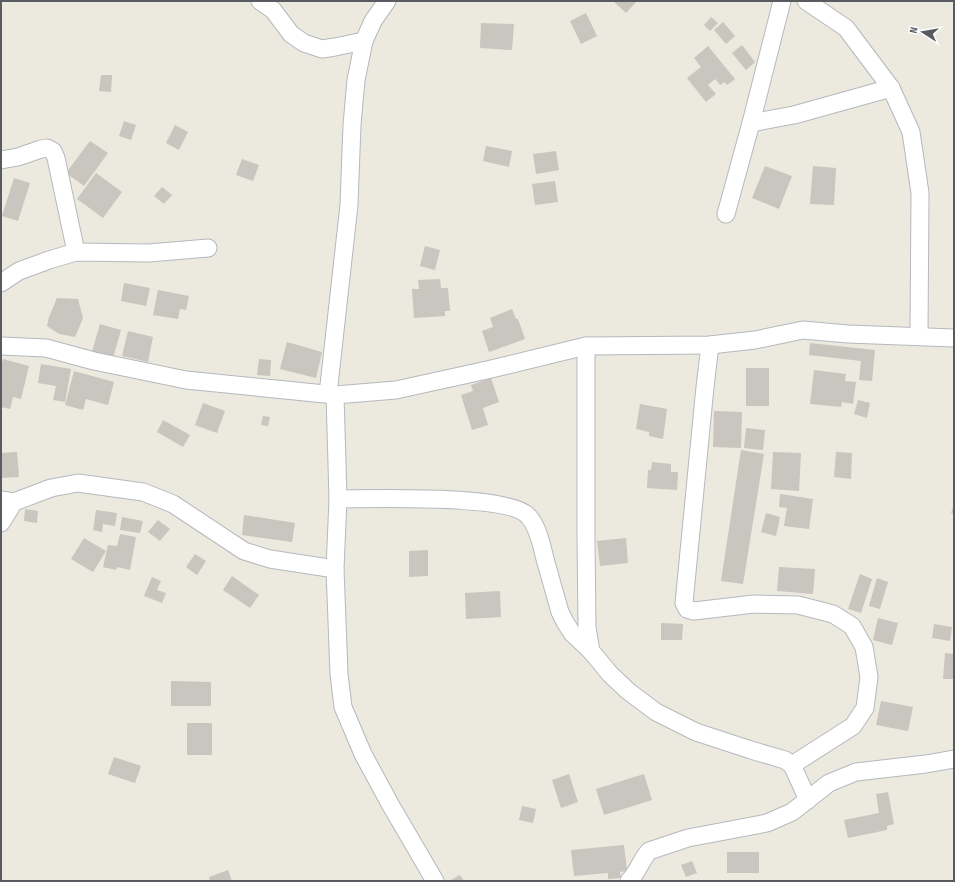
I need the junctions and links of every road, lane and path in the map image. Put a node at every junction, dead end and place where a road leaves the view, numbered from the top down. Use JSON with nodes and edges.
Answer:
{"nodes":[{"id":1,"x":260,"y":1,"type":"edge"},
{"id":2,"x":387,"y":1,"type":"edge"},
{"id":3,"x":782,"y":1,"type":"edge"},
{"id":4,"x":806,"y":1,"type":"edge"},
{"id":5,"x":364,"y":41,"type":"junction"},
{"id":6,"x":891,"y":88,"type":"junction"},
{"id":7,"x":751,"y":122,"type":"junction"},
{"id":8,"x":1,"y":160,"type":"edge"},
{"id":9,"x":726,"y":214,"type":"dead end"},
{"id":10,"x":208,"y":248,"type":"dead end"},
{"id":11,"x":76,"y":252,"type":"junction"},
{"id":12,"x":1,"y":283,"type":"edge"},
{"id":13,"x":919,"y":336,"type":"junction"},
{"id":14,"x":954,"y":338,"type":"edge"},
{"id":15,"x":710,"y":345,"type":"junction"},
{"id":16,"x":1,"y":346,"type":"edge"},
{"id":17,"x":586,"y":346,"type":"junction"},
{"id":18,"x":332,"y":395,"type":"junction"},
{"id":19,"x":338,"y":499,"type":"junction"},
{"id":20,"x":7,"y":501,"type":"edge"},
{"id":21,"x":1,"y":523,"type":"edge"},
{"id":22,"x":335,"y":570,"type":"junction"},
{"id":23,"x":590,"y":651,"type":"junction"},
{"id":24,"x":954,"y":759,"type":"edge"},
{"id":25,"x":792,"y":764,"type":"junction"},
{"id":26,"x":808,"y":800,"type":"junction"},
{"id":27,"x":435,"y":881,"type":"edge"},
{"id":28,"x":629,"y":881,"type":"edge"}],
"edges":[{"from":1,"to":5,"type":"street"},
{"from":2,"to":5,"type":"street"},
{"from":3,"to":7,"type":"street"},
{"from":4,"to":6,"type":"street"},
{"from":5,"to":18,"type":"street"},
{"from":6,"to":7,"type":"street"},
{"from":6,"to":13,"type":"street"},
{"from":7,"to":9,"type":"street"},
{"from":8,"to":11,"type":"street"},
{"from":10,"to":11,"type":"street"},
{"from":11,"to":12,"type":"street"},
{"from":13,"to":14,"type":"street"},
{"from":13,"to":15,"type":"street"},
{"from":15,"to":17,"type":"street"},
{"from":15,"to":25,"type":"street"},
{"from":16,"to":18,"type":"street"},
{"from":17,"to":18,"type":"street"},
{"from":17,"to":23,"type":"street"},
{"from":18,"to":19,"type":"street"},
{"from":19,"to":22,"type":"street"},
{"from":19,"to":23,"type":"street"},
{"from":20,"to":21,"type":"street"},
{"from":20,"to":22,"type":"street"},
{"from":22,"to":27,"type":"street"},
{"from":23,"to":25,"type":"street"},
{"from":24,"to":26,"type":"street"},
{"from":25,"to":26,"type":"street"},
{"from":26,"to":28,"type":"street"}]}
